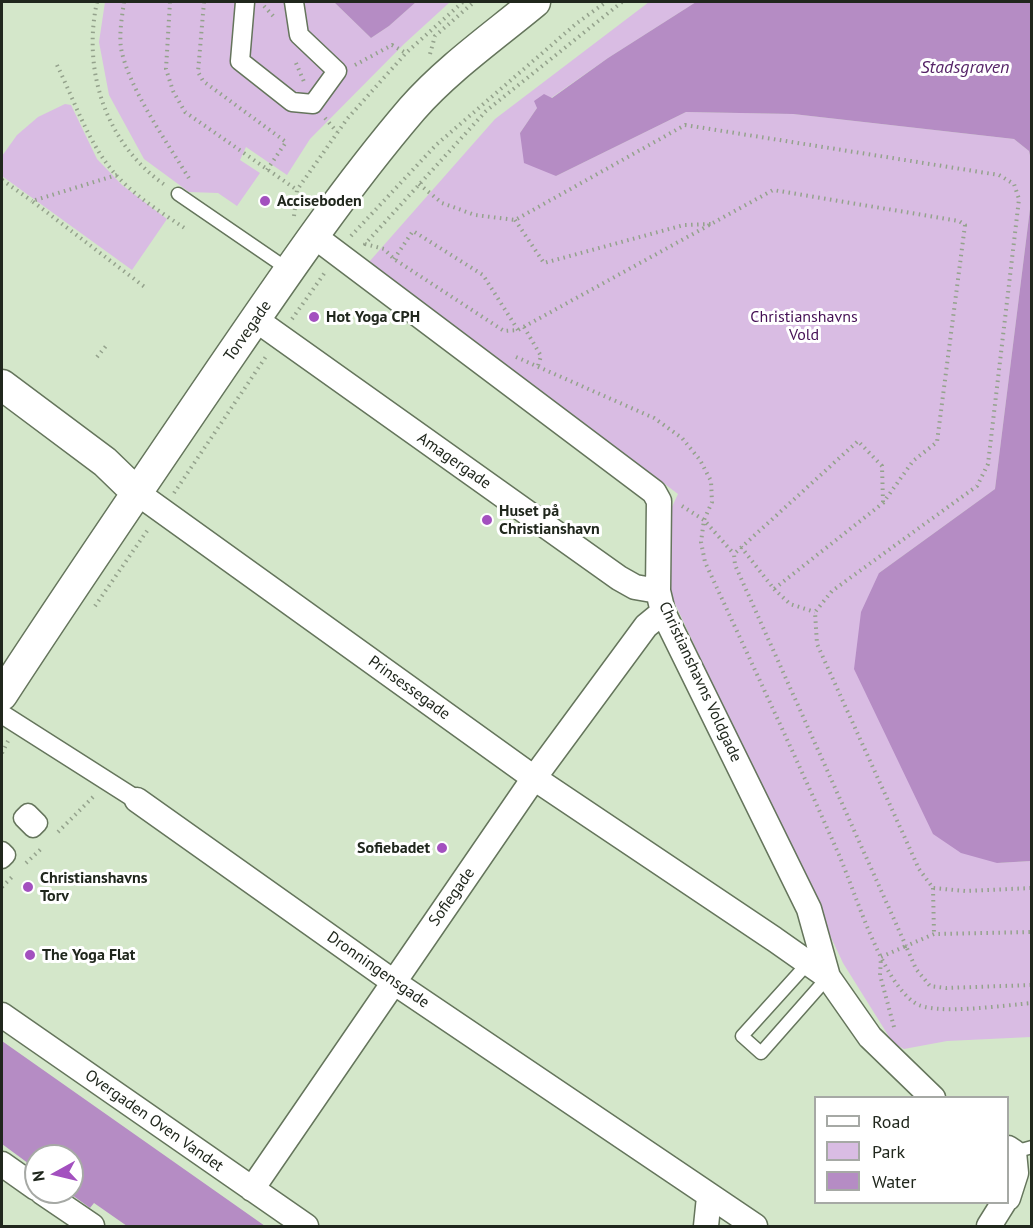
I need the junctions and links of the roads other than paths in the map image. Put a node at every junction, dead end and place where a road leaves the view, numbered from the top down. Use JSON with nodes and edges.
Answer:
{"nodes":[{"id":1,"x":245,"y":2,"type":"edge"},
{"id":2,"x":294,"y":2,"type":"edge"},
{"id":3,"x":535,"y":2,"type":"edge"},
{"id":4,"x":178,"y":194,"type":"road end"},
{"id":5,"x":309,"y":230,"type":"junction"},
{"id":6,"x":290,"y":270,"type":"junction"},
{"id":7,"x":255,"y":320,"type":"junction"},
{"id":8,"x":2,"y":384,"type":"edge"},
{"id":9,"x":136,"y":492,"type":"junction"},
{"id":10,"x":660,"y":601,"type":"junction"},
{"id":11,"x":2,"y":694,"type":"edge"},
{"id":12,"x":2,"y":714,"type":"edge"},
{"id":13,"x":534,"y":778,"type":"junction"},
{"id":14,"x":137,"y":800,"type":"joint"},
{"id":15,"x":2,"y":851,"type":"edge"},
{"id":16,"x":2,"y":859,"type":"edge"},
{"id":17,"x":808,"y":963,"type":"junction"},
{"id":18,"x":828,"y":977,"type":"junction"},
{"id":19,"x":395,"y":983,"type":"junction"},
{"id":20,"x":2,"y":1015,"type":"edge"},
{"id":21,"x":931,"y":1096,"type":"edge"},
{"id":22,"x":1018,"y":1149,"type":"edge"},
{"id":23,"x":2,"y":1164,"type":"edge"},
{"id":24,"x":24,"y":1180,"type":"edge"},
{"id":25,"x":252,"y":1189,"type":"junction"},
{"id":26,"x":1009,"y":1195,"type":"edge"},
{"id":27,"x":709,"y":1197,"type":"junction"},
{"id":28,"x":59,"y":1204,"type":"edge"},
{"id":29,"x":1003,"y":1204,"type":"edge"},
{"id":30,"x":92,"y":1227,"type":"edge"},
{"id":31,"x":306,"y":1227,"type":"edge"},
{"id":32,"x":706,"y":1227,"type":"edge"},
{"id":33,"x":755,"y":1227,"type":"edge"},
{"id":34,"x":989,"y":1227,"type":"edge"}],
"edges":[{"from":1,"to":2,"type":"street"},
{"from":3,"to":5,"type":"street","name":"Torvegade"},
{"from":4,"to":6,"type":"lane"},
{"from":5,"to":6,"type":"street","name":"Torvegade"},
{"from":5,"to":10,"type":"street","name":"Christianshavns Voldgade"},
{"from":6,"to":7,"type":"street","name":"Torvegade"},
{"from":7,"to":9,"type":"street","name":"Torvegade"},
{"from":7,"to":10,"type":"street","name":"Amagergade"},
{"from":8,"to":9,"type":"street","name":"Prinsessegade"},
{"from":9,"to":11,"type":"street","name":"Torvegade"},
{"from":9,"to":13,"type":"street","name":"Prinsessegade"},
{"from":10,"to":13,"type":"street","name":"Sofiegade"},
{"from":10,"to":18,"type":"street","name":"Christianshavns Voldgade"},
{"from":12,"to":14,"type":"street","name":"Dronningensgade"},
{"from":13,"to":17,"type":"street","name":"Prinsessegade"},
{"from":13,"to":19,"type":"street","name":"Sofiegade"},
{"from":14,"to":19,"type":"street","name":"Dronningensgade"},
{"from":15,"to":16,"type":"street"},
{"from":17,"to":18,"type":"street","name":"Prinsessegade"},
{"from":17,"to":18,"type":"lane"},
{"from":18,"to":21,"type":"street","name":"Christianshavns Voldgade"},
{"from":19,"to":25,"type":"street","name":"Sofiegade"},
{"from":19,"to":27,"type":"street","name":"Dronningensgade"},
{"from":20,"to":25,"type":"street","name":"Overgaden Oven Vandet"},
{"from":22,"to":26,"type":"street"},
{"from":23,"to":24,"type":"street"},
{"from":25,"to":31,"type":"street","name":"Overgaden Oven Vandet"},
{"from":27,"to":32,"type":"street"},
{"from":27,"to":33,"type":"street","name":"Dronningensgade"},
{"from":28,"to":30,"type":"street"},
{"from":29,"to":34,"type":"street"}]}
